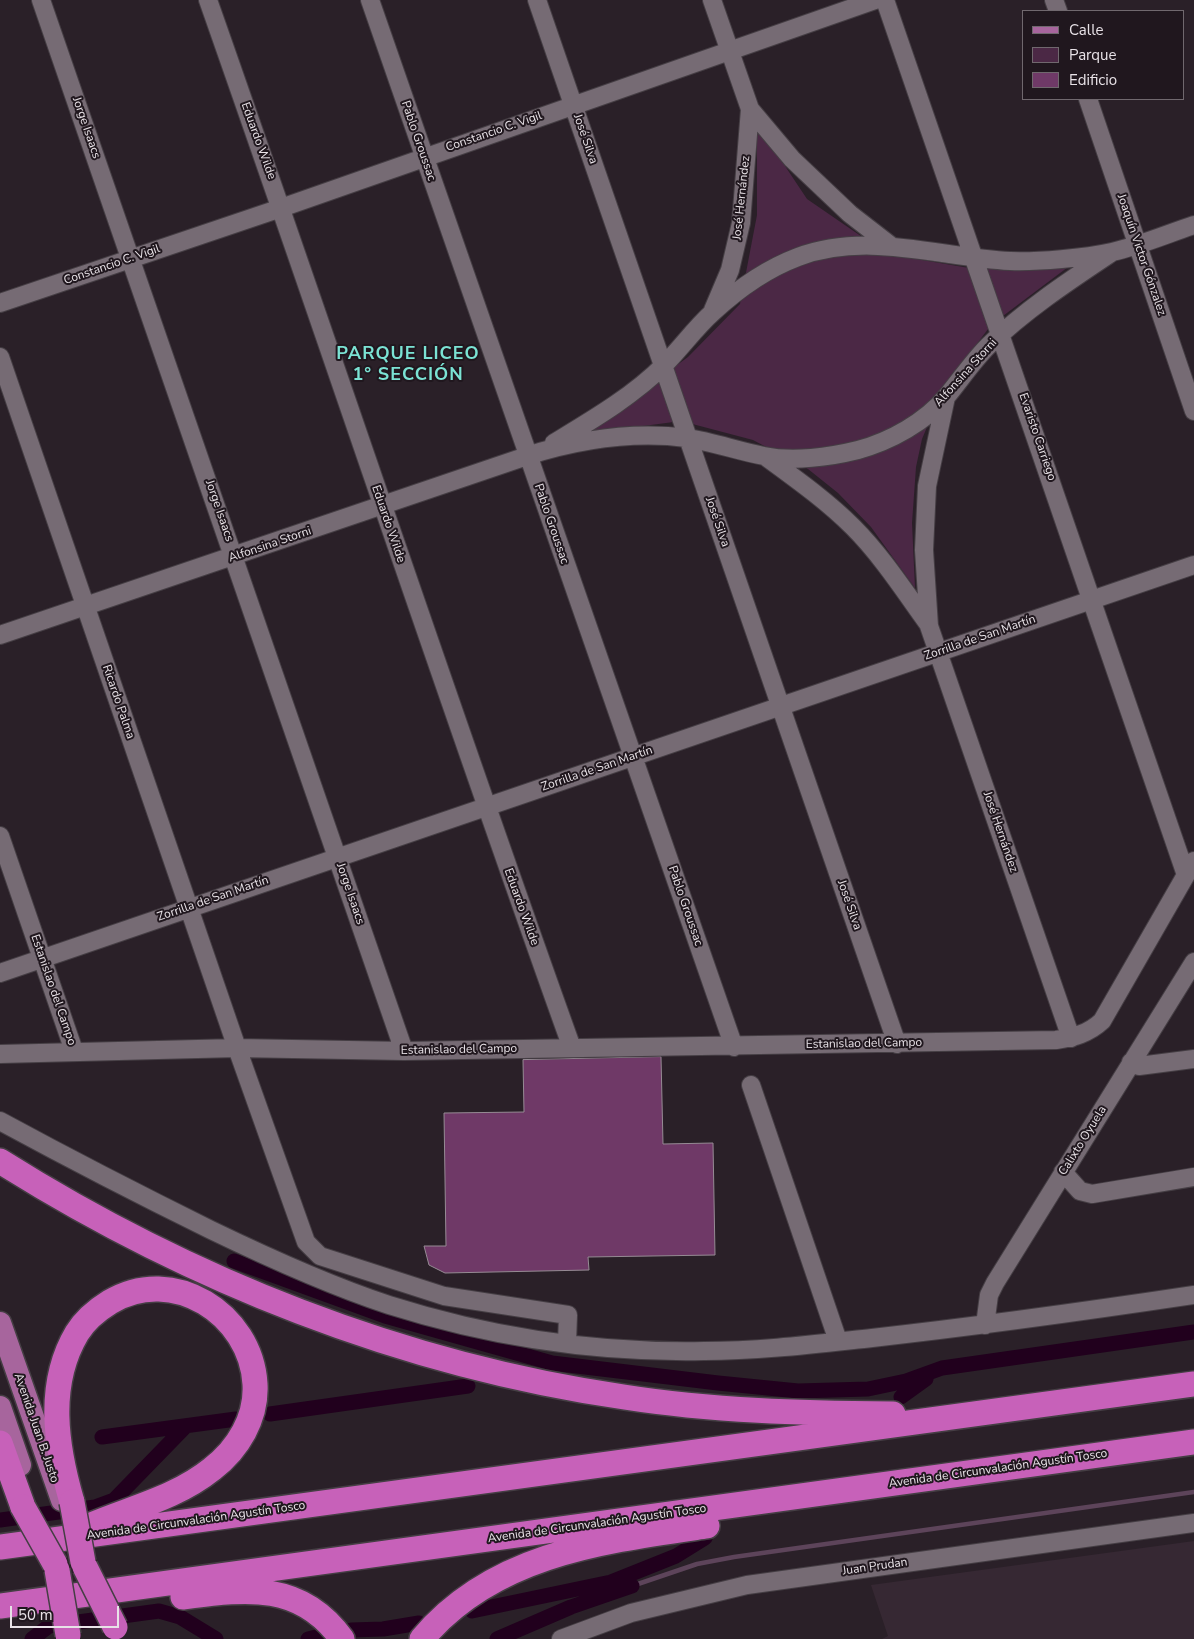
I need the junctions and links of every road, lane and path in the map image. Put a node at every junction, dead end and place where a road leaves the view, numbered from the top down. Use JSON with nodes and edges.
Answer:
{"nodes":[{"id":1,"x":41,"y":0,"type":"edge"},
{"id":2,"x":208,"y":0,"type":"edge"},
{"id":3,"x":370,"y":0,"type":"edge"},
{"id":4,"x":537,"y":0,"type":"edge"},
{"id":5,"x":712,"y":0,"type":"edge"},
{"id":6,"x":875,"y":0,"type":"edge"},
{"id":7,"x":885,"y":0,"type":"edge"},
{"id":8,"x":730,"y":51,"type":"junction"},
{"id":9,"x":1088,"y":100,"type":"edge"},
{"id":10,"x":573,"y":105,"type":"junction"},
{"id":11,"x":750,"y":108,"type":"junction"},
{"id":12,"x":423,"y":157,"type":"junction"},
{"id":13,"x":281,"y":208,"type":"junction"},
{"id":14,"x":1194,"y":225,"type":"edge"},
{"id":15,"x":1138,"y":244,"type":"junction"},
{"id":16,"x":890,"y":245,"type":"junction"},
{"id":17,"x":1112,"y":252,"type":"junction"},
{"id":18,"x":974,"y":258,"type":"junction"},
{"id":19,"x":132,"y":259,"type":"junction"},
{"id":20,"x":0,"y":303,"type":"edge"},
{"id":21,"x":713,"y":312,"type":"junction"},
{"id":22,"x":1002,"y":333,"type":"junction"},
{"id":23,"x":0,"y":357,"type":"edge"},
{"id":24,"x":664,"y":366,"type":"junction"},
{"id":25,"x":946,"y":397,"type":"junction"},
{"id":26,"x":1194,"y":411,"type":"edge"},
{"id":27,"x":688,"y":438,"type":"junction"},
{"id":28,"x":533,"y":454,"type":"junction"},
{"id":29,"x":766,"y":457,"type":"junction"},
{"id":30,"x":382,"y":506,"type":"junction"},
{"id":31,"x":235,"y":557,"type":"junction"},
{"id":32,"x":1194,"y":565,"type":"edge"},
{"id":33,"x":1092,"y":600,"type":"junction"},
{"id":34,"x":86,"y":607,"type":"junction"},
{"id":35,"x":929,"y":626,"type":"junction"},
{"id":36,"x":0,"y":635,"type":"edge"},
{"id":37,"x":938,"y":652,"type":"junction"},
{"id":38,"x":781,"y":706,"type":"junction"},
{"id":39,"x":632,"y":756,"type":"junction"},
{"id":40,"x":486,"y":807,"type":"junction"},
{"id":41,"x":0,"y":836,"type":"edge"},
{"id":42,"x":337,"y":858,"type":"junction"},
{"id":43,"x":1190,"y":868,"type":"edge"},
{"id":44,"x":189,"y":907,"type":"junction"},
{"id":45,"x":42,"y":957,"type":"junction"},
{"id":46,"x":1194,"y":962,"type":"edge"},
{"id":47,"x":0,"y":973,"type":"edge"},
{"id":48,"x":1071,"y":1038,"type":"junction"},
{"id":49,"x":897,"y":1044,"type":"junction"},
{"id":50,"x":734,"y":1047,"type":"junction"},
{"id":51,"x":237,"y":1048,"type":"junction"},
{"id":52,"x":572,"y":1048,"type":"junction"},
{"id":53,"x":74,"y":1051,"type":"junction"},
{"id":54,"x":404,"y":1051,"type":"junction"},
{"id":55,"x":0,"y":1054,"type":"edge"},
{"id":56,"x":1194,"y":1059,"type":"edge"},
{"id":57,"x":1131,"y":1062,"type":"junction"},
{"id":58,"x":751,"y":1085,"type":"dead end"},
{"id":59,"x":0,"y":1121,"type":"edge"},
{"id":60,"x":0,"y":1161,"type":"edge"},
{"id":61,"x":1063,"y":1172,"type":"junction"},
{"id":62,"x":1194,"y":1177,"type":"edge"},
{"id":63,"x":1194,"y":1296,"type":"edge"},
{"id":64,"x":0,"y":1323,"type":"edge"},
{"id":65,"x":985,"y":1325,"type":"junction"},
{"id":66,"x":838,"y":1341,"type":"junction"},
{"id":67,"x":567,"y":1343,"type":"junction"},
{"id":68,"x":1194,"y":1384,"type":"edge"},
{"id":69,"x":0,"y":1407,"type":"edge"},
{"id":70,"x":980,"y":1414,"type":"junction"},
{"id":71,"x":1194,"y":1442,"type":"edge"},
{"id":72,"x":0,"y":1443,"type":"edge"},
{"id":73,"x":898,"y":1482,"type":"junction"},
{"id":74,"x":68,"y":1503,"type":"junction"},
{"id":75,"x":29,"y":1507,"type":"junction"},
{"id":76,"x":1194,"y":1524,"type":"edge"},
{"id":77,"x":0,"y":1537,"type":"edge"},
{"id":78,"x":59,"y":1539,"type":"junction"},
{"id":79,"x":0,"y":1547,"type":"edge"},
{"id":80,"x":78,"y":1595,"type":"junction"},
{"id":81,"x":0,"y":1606,"type":"edge"},
{"id":82,"x":0,"y":1623,"type":"edge"},
{"id":83,"x":112,"y":1633,"type":"edge"},
{"id":84,"x":74,"y":1637,"type":"edge"},
{"id":85,"x":342,"y":1639,"type":"edge"},
{"id":86,"x":422,"y":1639,"type":"edge"},
{"id":87,"x":561,"y":1639,"type":"edge"}],
"edges":[{"from":1,"to":19,"type":"street","name":"Jorge Isaacs"},
{"from":2,"to":13,"type":"street","name":"Eduardo Wilde"},
{"from":3,"to":12,"type":"street","name":"Pablo Groussac"},
{"from":4,"to":10,"type":"street","name":"José Silva"},
{"from":5,"to":8,"type":"street","name":"José Hernández"},
{"from":6,"to":8,"type":"street","name":"Constancio C. Vigil"},
{"from":7,"to":18,"type":"street","name":"Evaristo Carriego"},
{"from":8,"to":10,"type":"street","name":"Constancio C. Vigil"},
{"from":8,"to":11,"type":"street","name":"José Hernández"},
{"from":9,"to":15,"type":"street","name":"Joaquín Victor Gónzalez"},
{"from":10,"to":12,"type":"street","name":"Constancio C. Vigil"},
{"from":10,"to":24,"type":"street","name":"José Silva"},
{"from":11,"to":16,"type":"street","name":"José Hernández"},
{"from":11,"to":21,"type":"street","name":"José Hernández"},
{"from":12,"to":13,"type":"street","name":"Constancio C. Vigil"},
{"from":12,"to":28,"type":"street","name":"Pablo Groussac"},
{"from":13,"to":19,"type":"street","name":"Constancio C. Vigil"},
{"from":13,"to":30,"type":"street","name":"Eduardo Wilde"},
{"from":14,"to":15,"type":"street","name":"Alfonsina Storni"},
{"from":15,"to":17,"type":"street","name":"Alfonsina Storni"},
{"from":15,"to":26,"type":"street","name":"Joaquín Victor Gónzalez"},
{"from":16,"to":18,"type":"street","name":"Alfonsina Storni"},
{"from":16,"to":21,"type":"street","name":"Alfonsina Storni"},
{"from":17,"to":18,"type":"street","name":"Alfonsina Storni"},
{"from":17,"to":22,"type":"street","name":"Alfonsina Storni"},
{"from":18,"to":22,"type":"street","name":"Evaristo Carriego"},
{"from":19,"to":20,"type":"street","name":"Constancio C. Vigil"},
{"from":19,"to":31,"type":"street","name":"Jorge Isaacs"},
{"from":21,"to":24,"type":"street","name":"Alfonsina Storni"},
{"from":22,"to":25,"type":"street","name":"Alfonsina Storni"},
{"from":22,"to":33,"type":"street","name":"Evaristo Carriego"},
{"from":23,"to":34,"type":"street","name":"Ricardo Palma"},
{"from":24,"to":27,"type":"street","name":"José Silva"},
{"from":24,"to":28,"type":"street","name":"Alfonsina Storni"},
{"from":25,"to":29,"type":"street","name":"Alfonsina Storni"},
{"from":25,"to":35,"type":"street","name":"José Hernández"},
{"from":27,"to":28,"type":"street","name":"Alfonsina Storni"},
{"from":27,"to":29,"type":"street","name":"Alfonsina Storni"},
{"from":27,"to":38,"type":"street","name":"José Silva"},
{"from":28,"to":30,"type":"street","name":"Alfonsina Storni"},
{"from":28,"to":39,"type":"street","name":"Pablo Groussac"},
{"from":29,"to":35,"type":"street","name":"José Hernández"},
{"from":30,"to":31,"type":"street","name":"Alfonsina Storni"},
{"from":30,"to":40,"type":"street","name":"Eduardo Wilde"},
{"from":31,"to":34,"type":"street","name":"Alfonsina Storni"},
{"from":31,"to":42,"type":"street","name":"Jorge Isaacs"},
{"from":32,"to":33,"type":"street","name":"Zorrilla de San Martín"},
{"from":33,"to":37,"type":"street","name":"Zorrilla de San Martín"},
{"from":33,"to":43,"type":"street","name":"Evaristo Carriego"},
{"from":34,"to":36,"type":"street","name":"Alfonsina Storni"},
{"from":34,"to":44,"type":"street","name":"Ricardo Palma"},
{"from":35,"to":37,"type":"street","name":"José Hernández"},
{"from":37,"to":38,"type":"street","name":"Zorrilla de San Martín"},
{"from":37,"to":48,"type":"street","name":"José Hernández"},
{"from":38,"to":39,"type":"street","name":"Zorrilla de San Martín"},
{"from":38,"to":49,"type":"street","name":"José Silva"},
{"from":39,"to":40,"type":"street","name":"Zorrilla de San Martín"},
{"from":39,"to":50,"type":"street","name":"Pablo Groussac"},
{"from":40,"to":42,"type":"street","name":"Zorrilla de San Martín"},
{"from":40,"to":52,"type":"street","name":"Eduardo Wilde"},
{"from":41,"to":45,"type":"street","name":"Estanislao del Campo"},
{"from":42,"to":44,"type":"street","name":"Zorrilla de San Martín"},
{"from":42,"to":54,"type":"street","name":"Jorge Isaacs"},
{"from":43,"to":48,"type":"street"},
{"from":44,"to":45,"type":"street","name":"Zorrilla de San Martín"},
{"from":44,"to":51,"type":"street","name":"Ricardo Palma"},
{"from":45,"to":47,"type":"street","name":"Zorrilla de San Martín"},
{"from":45,"to":53,"type":"street","name":"Estanislao del Campo"},
{"from":46,"to":57,"type":"street","name":"Calixto Oyuela"},
{"from":48,"to":49,"type":"street","name":"Estanislao del Campo"},
{"from":49,"to":50,"type":"street","name":"Estanislao del Campo"},
{"from":50,"to":52,"type":"street","name":"Estanislao del Campo"},
{"from":51,"to":53,"type":"street","name":"Estanislao del Campo"},
{"from":51,"to":54,"type":"street","name":"Estanislao del Campo"},
{"from":51,"to":67,"type":"street","name":"Ricardo Palma"},
{"from":52,"to":54,"type":"street","name":"Estanislao del Campo"},
{"from":53,"to":55,"type":"street"},
{"from":56,"to":57,"type":"street"},
{"from":57,"to":61,"type":"street","name":"Calixto Oyuela"},
{"from":58,"to":66,"type":"street"},
{"from":59,"to":67,"type":"street"},
{"from":60,"to":70,"type":"highway"},
{"from":61,"to":62,"type":"street"},
{"from":61,"to":65,"type":"street","name":"Calixto Oyuela"},
{"from":63,"to":65,"type":"street"},
{"from":64,"to":74,"type":"main road","name":"Avenida Juan B. Justo"},
{"from":65,"to":66,"type":"street"},
{"from":66,"to":67,"type":"street"},
{"from":68,"to":70,"type":"highway","name":"Avenida de Circunvalación Agustín Tosco"},
{"from":69,"to":75,"type":"main road"},
{"from":70,"to":78,"type":"highway","name":"Avenida de Circunvalación Agustín Tosco"},
{"from":71,"to":73,"type":"highway","name":"Avenida de Circunvalación Agustín Tosco"},
{"from":72,"to":75,"type":"highway"},
{"from":73,"to":80,"type":"highway","name":"Avenida de Circunvalación Agustín Tosco"},
{"from":73,"to":86,"type":"highway"},
{"from":74,"to":78,"type":"highway"},
{"from":74,"to":83,"type":"highway","bridge":true},
{"from":75,"to":84,"type":"highway","bridge":true},
{"from":76,"to":87,"type":"street","name":"Juan Prudan"},
{"from":77,"to":78,"type":"highway"},
{"from":78,"to":79,"type":"highway","name":"Avenida de Circunvalación Agustín Tosco"},
{"from":80,"to":81,"type":"highway","name":"Avenida de Circunvalación Agustín Tosco"},
{"from":80,"to":82,"type":"highway"},
{"from":80,"to":85,"type":"highway"}]}
